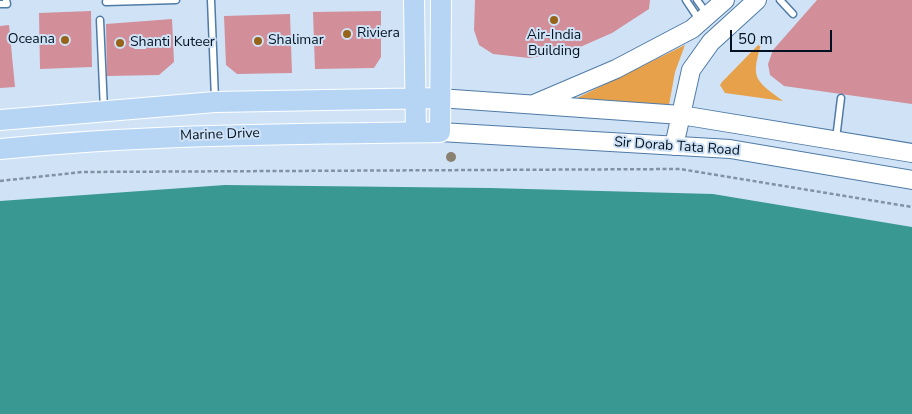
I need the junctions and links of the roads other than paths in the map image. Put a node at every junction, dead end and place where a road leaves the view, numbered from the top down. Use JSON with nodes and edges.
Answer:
{"nodes":[{"id":1,"x":6,"y":0,"type":"edge"},
{"id":2,"x":176,"y":0,"type":"edge"},
{"id":3,"x":211,"y":0,"type":"edge"},
{"id":4,"x":414,"y":0,"type":"edge"},
{"id":5,"x":441,"y":0,"type":"edge"},
{"id":6,"x":686,"y":0,"type":"edge"},
{"id":7,"x":697,"y":0,"type":"edge"},
{"id":8,"x":725,"y":0,"type":"edge"},
{"id":9,"x":756,"y":0,"type":"edge"},
{"id":10,"x":780,"y":0,"type":"edge"},
{"id":11,"x":106,"y":2,"type":"dead end"},
{"id":12,"x":0,"y":4,"type":"edge"},
{"id":13,"x":792,"y":14,"type":"dead end"},
{"id":14,"x":704,"y":18,"type":"junction"},
{"id":15,"x":100,"y":20,"type":"dead end"},
{"id":16,"x":416,"y":97,"type":"junction"},
{"id":17,"x":439,"y":98,"type":"junction"},
{"id":18,"x":841,"y":98,"type":"dead end"},
{"id":19,"x":215,"y":102,"type":"junction"},
{"id":20,"x":532,"y":106,"type":"junction"},
{"id":21,"x":104,"y":111,"type":"junction"},
{"id":22,"x":681,"y":115,"type":"junction"},
{"id":23,"x":0,"y":120,"type":"edge"},
{"id":24,"x":416,"y":132,"type":"junction"},
{"id":25,"x":440,"y":132,"type":"junction"},
{"id":26,"x":836,"y":140,"type":"junction"},
{"id":27,"x":858,"y":144,"type":"junction"},
{"id":28,"x":674,"y":146,"type":"junction"},
{"id":29,"x":0,"y":149,"type":"edge"},
{"id":30,"x":912,"y":153,"type":"edge"},
{"id":31,"x":852,"y":170,"type":"junction"},
{"id":32,"x":912,"y":180,"type":"edge"}],
"edges":[{"from":1,"to":12,"type":"lane"},
{"from":2,"to":11,"type":"lane"},
{"from":3,"to":19,"type":"lane"},
{"from":4,"to":16,"type":"main road"},
{"from":5,"to":17,"type":"main road"},
{"from":6,"to":14,"type":"lane"},
{"from":7,"to":14,"type":"lane"},
{"from":8,"to":14,"type":"street"},
{"from":9,"to":22,"type":"street"},
{"from":10,"to":13,"type":"lane"},
{"from":14,"to":20,"type":"street"},
{"from":15,"to":21,"type":"lane"},
{"from":16,"to":17,"type":"main road"},
{"from":16,"to":19,"type":"main road"},
{"from":16,"to":24,"type":"main road"},
{"from":17,"to":20,"type":"street","name":"Sir Dorab Tata Road"},
{"from":17,"to":25,"type":"main road"},
{"from":18,"to":26,"type":"lane"},
{"from":19,"to":21,"type":"main road"},
{"from":20,"to":22,"type":"street","name":"Sir Dorab Tata Road"},
{"from":21,"to":23,"type":"main road"},
{"from":22,"to":26,"type":"street","name":"Sir Dorab Tata Road"},
{"from":22,"to":28,"type":"street"},
{"from":24,"to":25,"type":"main road","name":"Marine Drive"},
{"from":24,"to":29,"type":"main road","name":"Marine Drive"},
{"from":25,"to":28,"type":"street","name":"Sir Dorab Tata Road"},
{"from":26,"to":27,"type":"street","name":"Sir Dorab Tata Road"},
{"from":27,"to":30,"type":"street","name":"Sir Dorab Tata Road"},
{"from":27,"to":31,"type":"street"},
{"from":28,"to":31,"type":"street","name":"Sir Dorab Tata Road"},
{"from":31,"to":32,"type":"street","name":"Sir Dorab Tata Road"}]}
